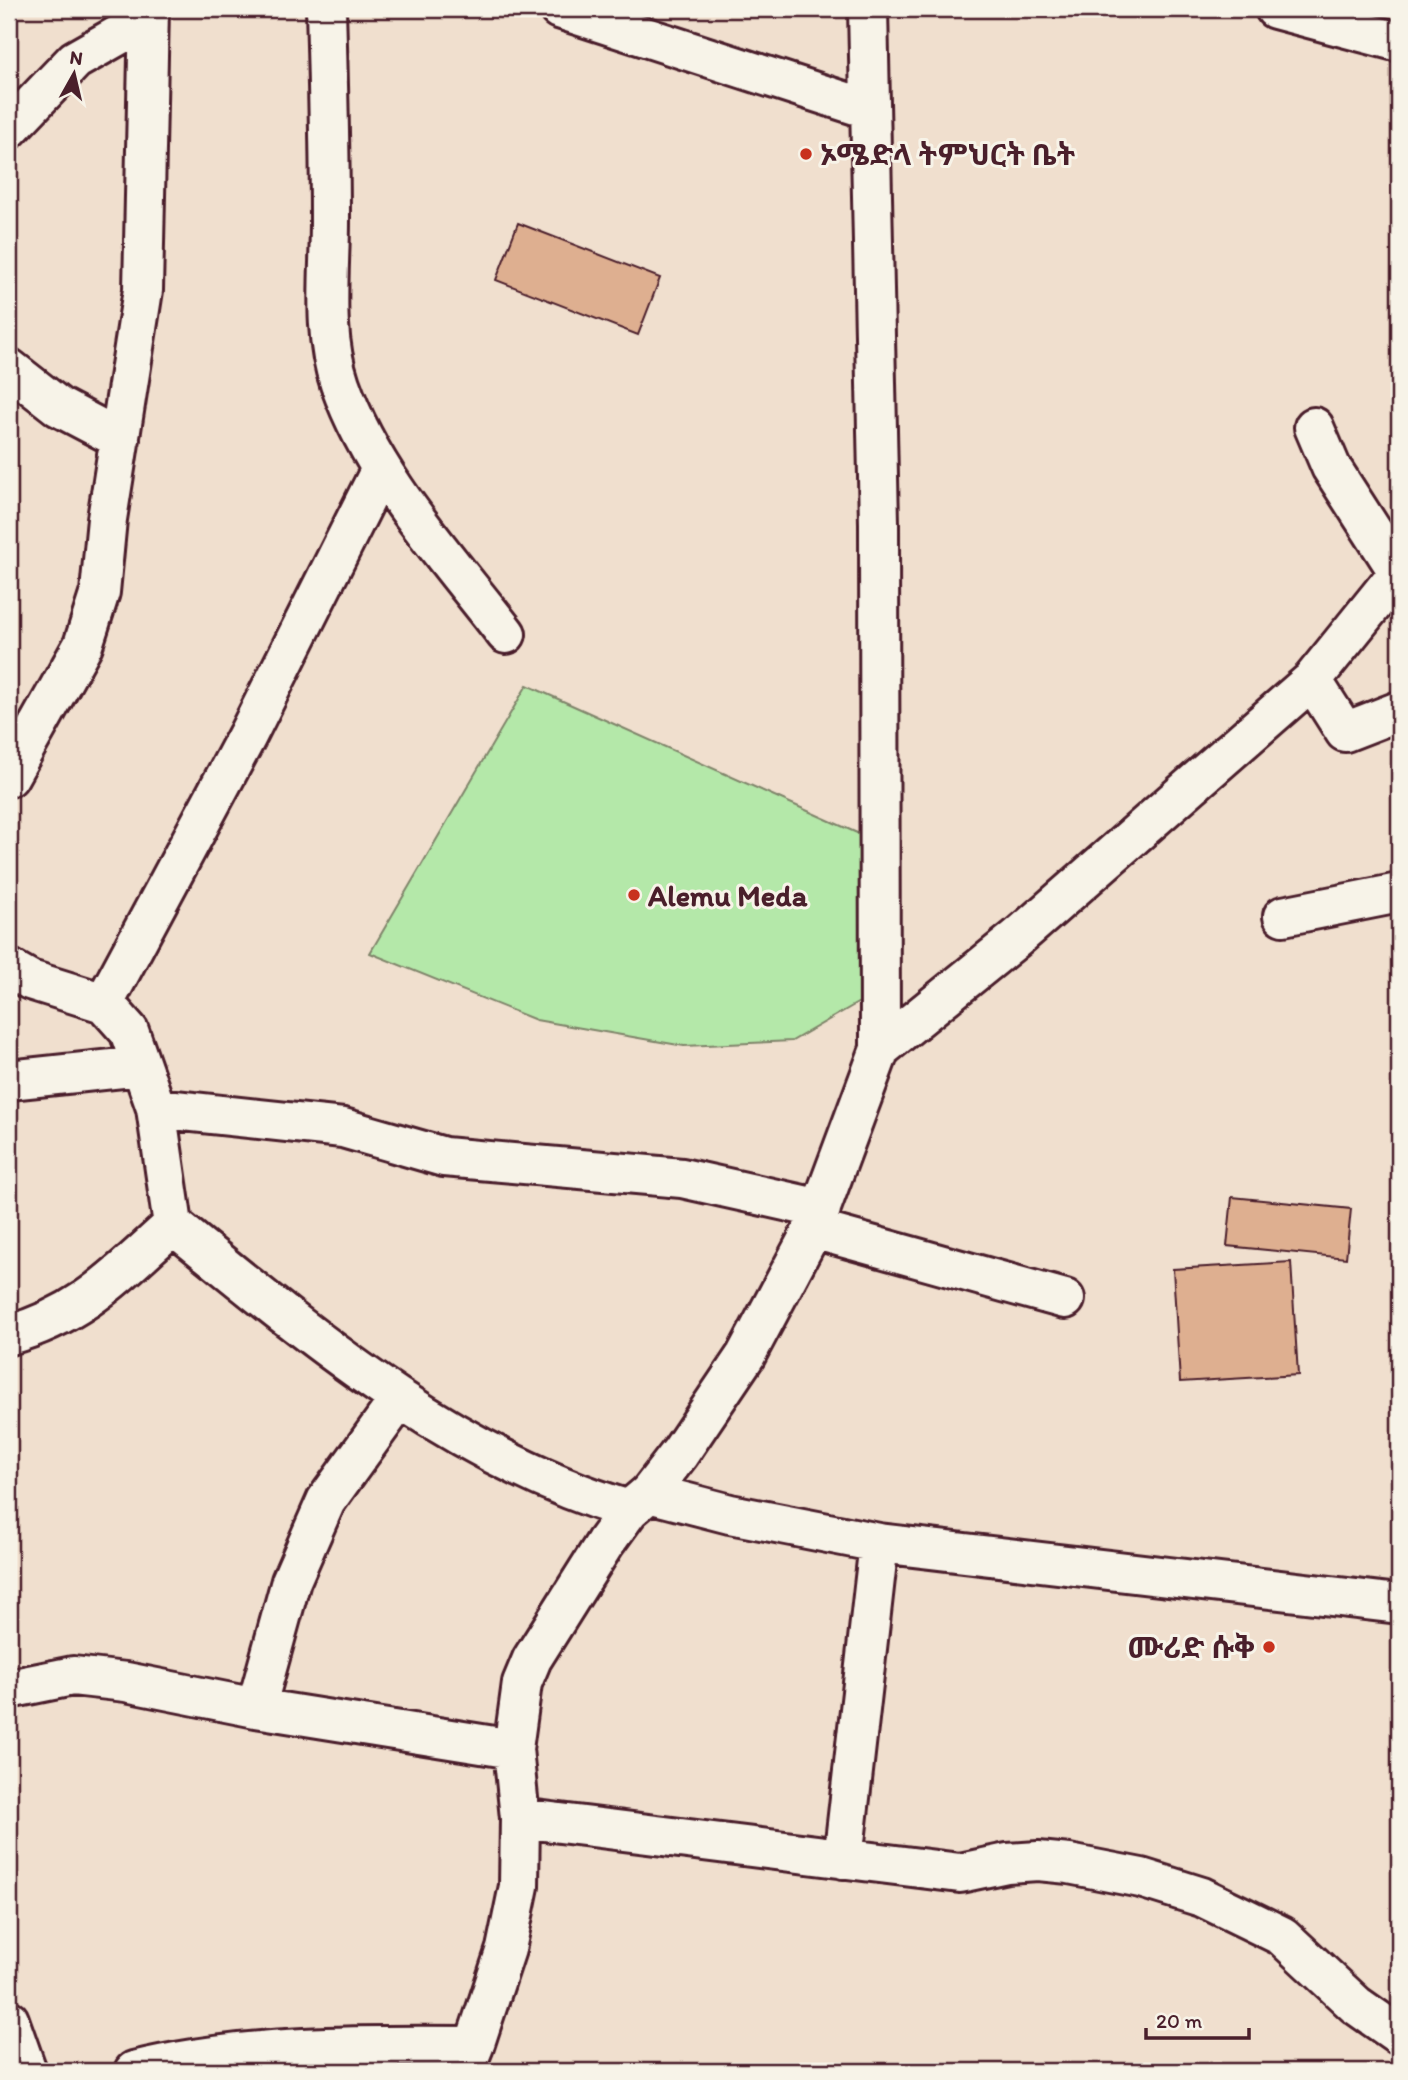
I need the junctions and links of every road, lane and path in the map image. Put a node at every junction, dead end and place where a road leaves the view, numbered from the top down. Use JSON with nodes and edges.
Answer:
{"nodes":[{"id":1,"x":326,"y":9,"type":"edge"},
{"id":2,"x":559,"y":9,"type":"edge"},
{"id":3,"x":868,"y":9,"type":"edge"},
{"id":4,"x":1275,"y":9,"type":"edge"},
{"id":5,"x":149,"y":14,"type":"edge"},
{"id":6,"x":1394,"y":30,"type":"edge"},
{"id":7,"x":868,"y":109,"type":"junction"},
{"id":8,"x":9,"y":129,"type":"edge"},
{"id":9,"x":11,"y":371,"type":"edge"},
{"id":10,"x":1314,"y":427,"type":"dead end"},
{"id":11,"x":120,"y":439,"type":"junction"},
{"id":12,"x":381,"y":469,"type":"junction"},
{"id":13,"x":1399,"y":572,"type":"edge"},
{"id":14,"x":506,"y":634,"type":"dead end"},
{"id":15,"x":1312,"y":680,"type":"junction"},
{"id":16,"x":1399,"y":711,"type":"edge"},
{"id":17,"x":9,"y":777,"type":"edge"},
{"id":18,"x":1399,"y":893,"type":"edge"},
{"id":19,"x":1283,"y":916,"type":"dead end"},
{"id":20,"x":9,"y":968,"type":"edge"},
{"id":21,"x":104,"y":1003,"type":"junction"},
{"id":22,"x":880,"y":1049,"type":"junction"},
{"id":23,"x":141,"y":1066,"type":"junction"},
{"id":24,"x":9,"y":1080,"type":"edge"},
{"id":25,"x":156,"y":1108,"type":"junction"},
{"id":26,"x":817,"y":1219,"type":"junction"},
{"id":27,"x":173,"y":1225,"type":"junction"},
{"id":28,"x":1065,"y":1299,"type":"dead end"},
{"id":29,"x":9,"y":1335,"type":"edge"},
{"id":30,"x":399,"y":1400,"type":"junction"},
{"id":31,"x":639,"y":1502,"type":"junction"},
{"id":32,"x":879,"y":1543,"type":"junction"},
{"id":33,"x":1399,"y":1604,"type":"edge"},
{"id":34,"x":9,"y":1689,"type":"edge"},
{"id":35,"x":256,"y":1708,"type":"junction"},
{"id":36,"x":513,"y":1749,"type":"junction"},
{"id":37,"x":520,"y":1818,"type":"junction"},
{"id":38,"x":843,"y":1859,"type":"junction"},
{"id":39,"x":9,"y":2020,"type":"edge"},
{"id":40,"x":1399,"y":2035,"type":"edge"},
{"id":41,"x":469,"y":2059,"type":"edge"},
{"id":42,"x":27,"y":2071,"type":"edge"},
{"id":43,"x":134,"y":2071,"type":"edge"}],
"edges":[{"from":1,"to":12,"type":"street"},
{"from":2,"to":7,"type":"street"},
{"from":3,"to":7,"type":"street"},
{"from":4,"to":6,"type":"street"},
{"from":5,"to":8,"type":"street"},
{"from":5,"to":11,"type":"street"},
{"from":7,"to":22,"type":"street"},
{"from":9,"to":11,"type":"street"},
{"from":10,"to":13,"type":"street"},
{"from":11,"to":17,"type":"street"},
{"from":12,"to":14,"type":"street"},
{"from":12,"to":21,"type":"street"},
{"from":13,"to":15,"type":"street"},
{"from":15,"to":16,"type":"street"},
{"from":15,"to":22,"type":"street"},
{"from":18,"to":19,"type":"street"},
{"from":20,"to":21,"type":"street"},
{"from":21,"to":23,"type":"street"},
{"from":22,"to":26,"type":"street"},
{"from":23,"to":24,"type":"street"},
{"from":23,"to":25,"type":"street"},
{"from":25,"to":26,"type":"street"},
{"from":25,"to":27,"type":"street"},
{"from":26,"to":28,"type":"street"},
{"from":26,"to":31,"type":"street"},
{"from":27,"to":29,"type":"street"},
{"from":27,"to":30,"type":"street"},
{"from":30,"to":31,"type":"street"},
{"from":30,"to":35,"type":"street"},
{"from":31,"to":32,"type":"street"},
{"from":31,"to":36,"type":"street"},
{"from":32,"to":33,"type":"street"},
{"from":32,"to":38,"type":"street"},
{"from":34,"to":35,"type":"street"},
{"from":35,"to":36,"type":"street"},
{"from":36,"to":37,"type":"street"},
{"from":37,"to":38,"type":"street"},
{"from":37,"to":41,"type":"street"},
{"from":38,"to":40,"type":"street"},
{"from":39,"to":42,"type":"street"},
{"from":41,"to":43,"type":"street"}]}
